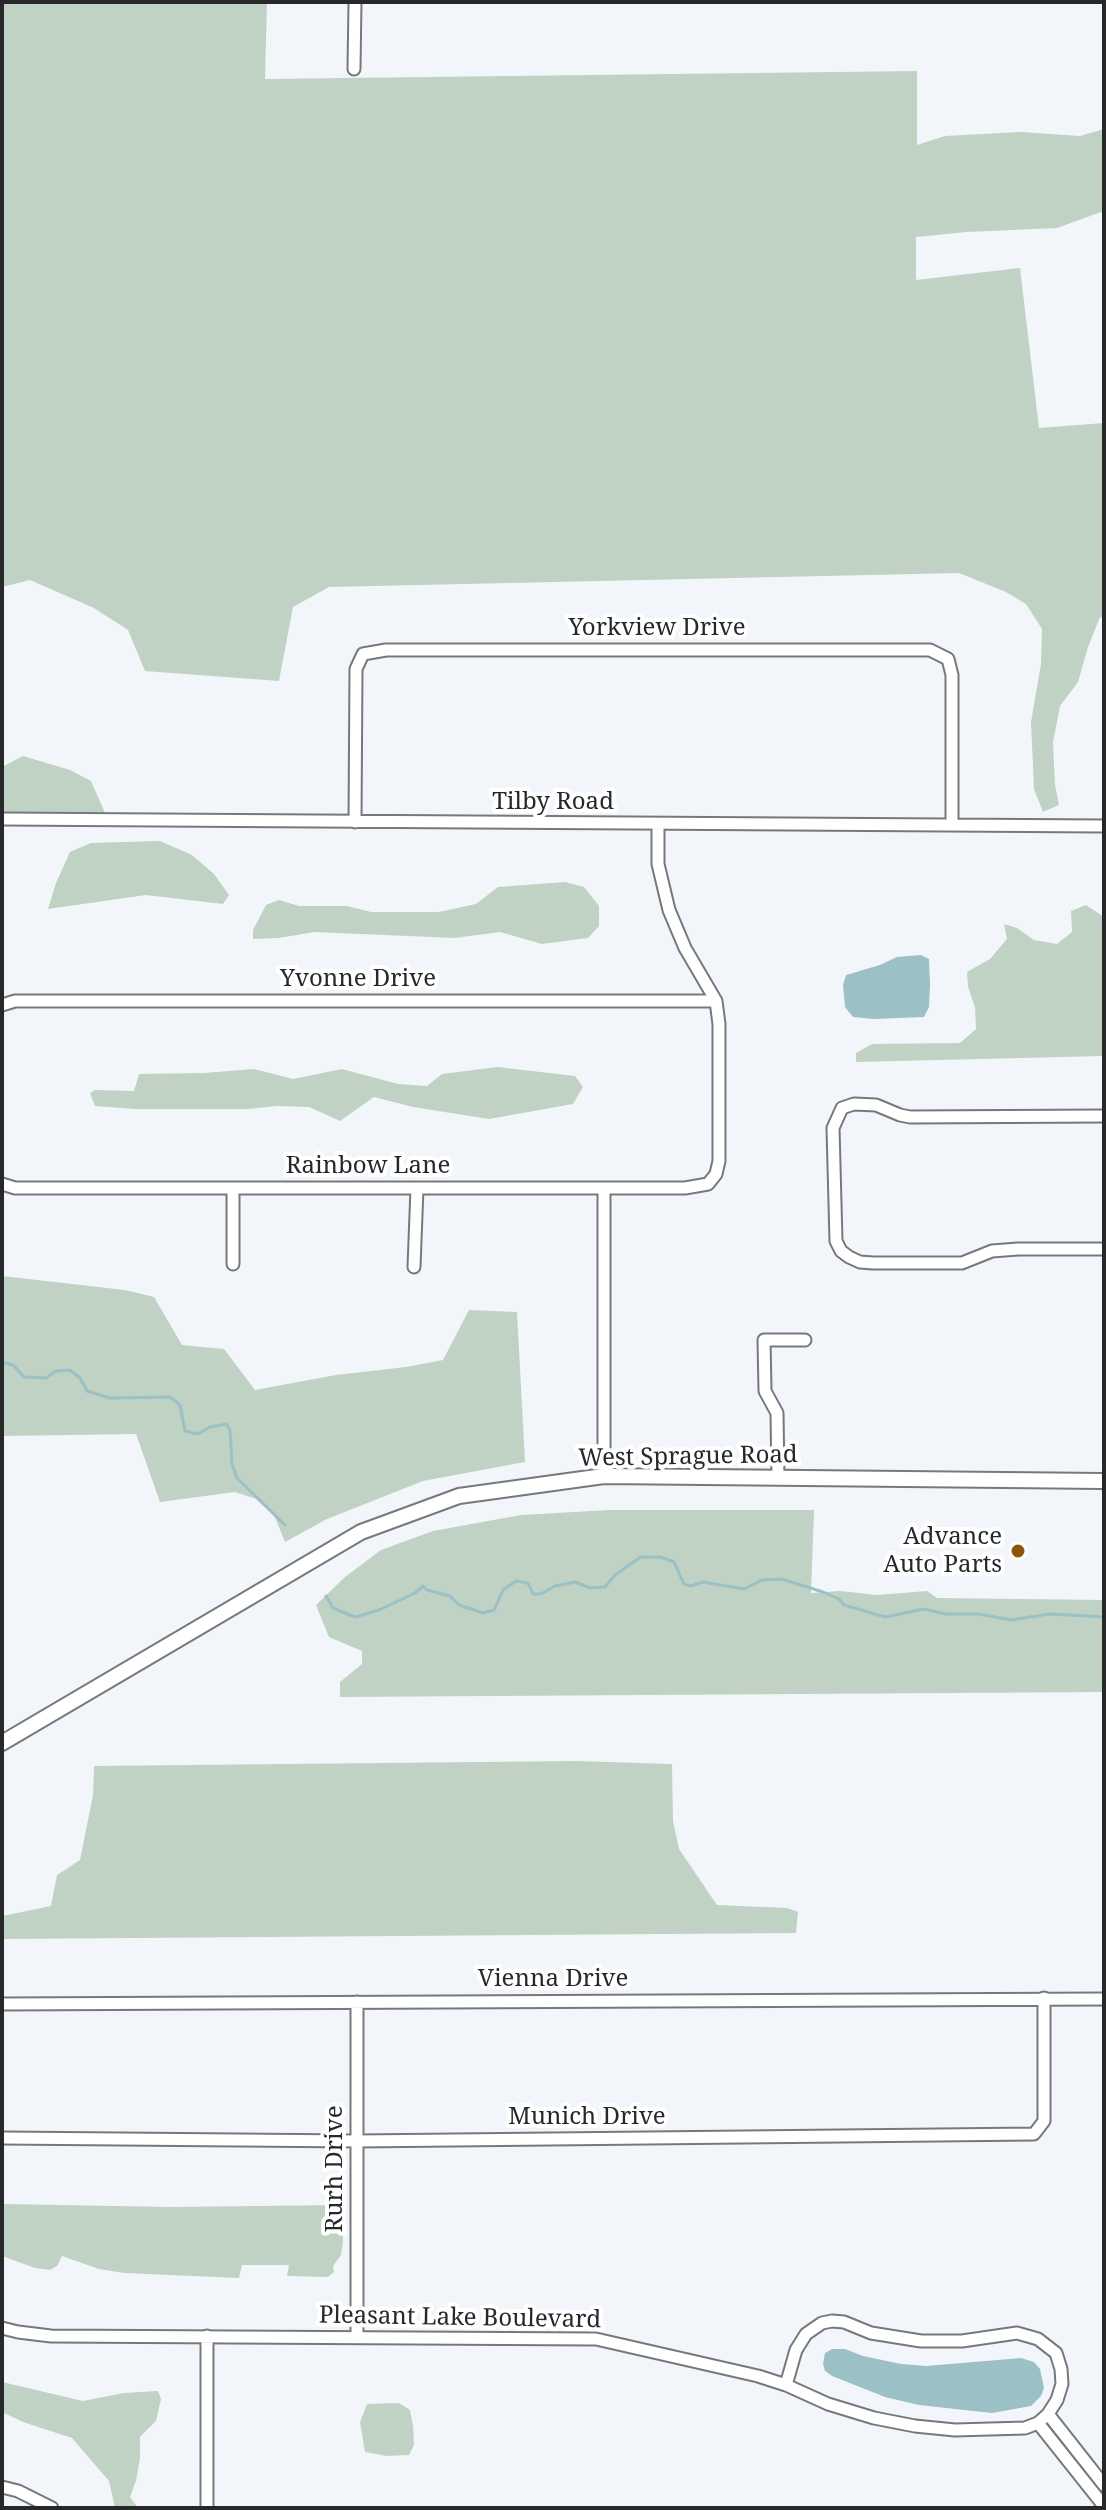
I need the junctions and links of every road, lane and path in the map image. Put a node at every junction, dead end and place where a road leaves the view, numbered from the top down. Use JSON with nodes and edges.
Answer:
{"nodes":[{"id":1,"x":355,"y":2,"type":"edge"},
{"id":2,"x":354,"y":69,"type":"dead end"},
{"id":3,"x":2,"y":819,"type":"edge"},
{"id":4,"x":355,"y":822,"type":"junction"},
{"id":5,"x":658,"y":824,"type":"junction"},
{"id":6,"x":952,"y":824,"type":"junction"},
{"id":7,"x":1104,"y":826,"type":"edge"},
{"id":8,"x":716,"y":1001,"type":"junction"},
{"id":9,"x":2,"y":1005,"type":"edge"},
{"id":10,"x":1104,"y":1116,"type":"edge"},
{"id":11,"x":2,"y":1184,"type":"edge"},
{"id":12,"x":233,"y":1188,"type":"junction"},
{"id":13,"x":417,"y":1188,"type":"junction"},
{"id":14,"x":604,"y":1188,"type":"junction"},
{"id":15,"x":1104,"y":1249,"type":"edge"},
{"id":16,"x":233,"y":1264,"type":"dead end"},
{"id":17,"x":414,"y":1267,"type":"dead end"},
{"id":18,"x":805,"y":1340,"type":"dead end"},
{"id":19,"x":604,"y":1476,"type":"junction"},
{"id":20,"x":778,"y":1477,"type":"junction"},
{"id":21,"x":1104,"y":1481,"type":"edge"},
{"id":22,"x":2,"y":1743,"type":"edge"},
{"id":23,"x":1044,"y":1998,"type":"junction"},
{"id":24,"x":1104,"y":1999,"type":"edge"},
{"id":25,"x":357,"y":2002,"type":"junction"},
{"id":26,"x":2,"y":2004,"type":"edge"},
{"id":27,"x":2,"y":2138,"type":"edge"},
{"id":28,"x":357,"y":2141,"type":"junction"},
{"id":29,"x":2,"y":2328,"type":"edge"},
{"id":30,"x":207,"y":2336,"type":"junction"},
{"id":31,"x":357,"y":2336,"type":"junction"},
{"id":32,"x":786,"y":2385,"type":"junction"},
{"id":33,"x":1048,"y":2414,"type":"junction"},
{"id":34,"x":1038,"y":2423,"type":"junction"},
{"id":35,"x":1104,"y":2485,"type":"edge"},
{"id":36,"x":2,"y":2487,"type":"edge"},
{"id":37,"x":1104,"y":2506,"type":"edge"},
{"id":38,"x":52,"y":2508,"type":"edge"},
{"id":39,"x":207,"y":2508,"type":"edge"}],
"edges":[{"from":1,"to":2,"type":"street"},
{"from":3,"to":4,"type":"street","name":"Tilby Road"},
{"from":4,"to":5,"type":"street","name":"Tilby Road"},
{"from":4,"to":6,"type":"street","name":"Yorkview Drive"},
{"from":5,"to":6,"type":"street","name":"Tilby Road"},
{"from":5,"to":8,"type":"street"},
{"from":6,"to":7,"type":"street","name":"Tilby Road"},
{"from":8,"to":9,"type":"street","name":"Yvonne Drive"},
{"from":8,"to":14,"type":"street","name":"Rainbow Lane"},
{"from":10,"to":15,"type":"street"},
{"from":11,"to":12,"type":"street","name":"Rainbow Lane"},
{"from":12,"to":13,"type":"street","name":"Rainbow Lane"},
{"from":12,"to":16,"type":"street"},
{"from":13,"to":14,"type":"street","name":"Rainbow Lane"},
{"from":13,"to":17,"type":"street"},
{"from":14,"to":19,"type":"street"},
{"from":18,"to":20,"type":"street"},
{"from":19,"to":20,"type":"street","name":"West Sprague Road"},
{"from":19,"to":22,"type":"street","name":"West Sprague Road"},
{"from":20,"to":21,"type":"street","name":"West Sprague Road"},
{"from":23,"to":24,"type":"street","name":"Vienna Drive"},
{"from":23,"to":25,"type":"street","name":"Vienna Drive"},
{"from":23,"to":28,"type":"street","name":"Munich Drive"},
{"from":25,"to":26,"type":"street","name":"Vienna Drive"},
{"from":25,"to":28,"type":"street","name":"Rurh Drive"},
{"from":27,"to":28,"type":"street","name":"Munich Drive"},
{"from":28,"to":31,"type":"street","name":"Rurh Drive"},
{"from":29,"to":30,"type":"street","name":"Pleasant Lake Boulevard"},
{"from":30,"to":31,"type":"street","name":"Pleasant Lake Boulevard"},
{"from":30,"to":39,"type":"street"},
{"from":31,"to":32,"type":"street","name":"Pleasant Lake Boulevard"},
{"from":32,"to":33,"type":"street"},
{"from":32,"to":34,"type":"street","name":"Pleasant Lake Boulevard"},
{"from":33,"to":34,"type":"street"},
{"from":33,"to":35,"type":"street"},
{"from":34,"to":37,"type":"street"},
{"from":36,"to":38,"type":"street"}]}
